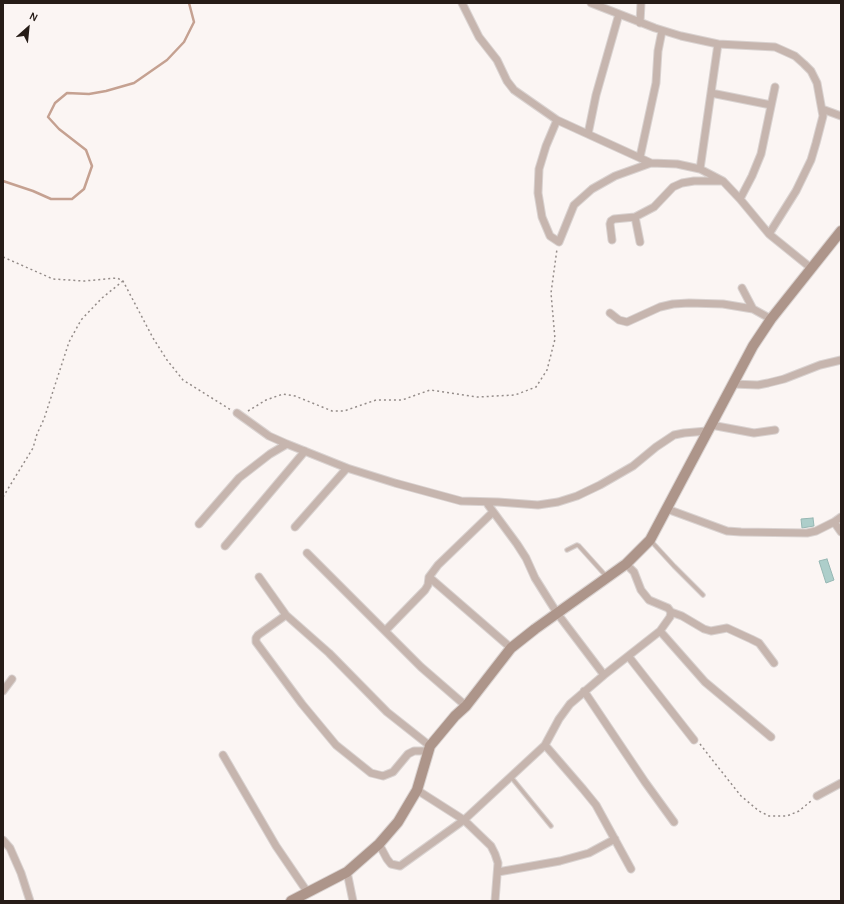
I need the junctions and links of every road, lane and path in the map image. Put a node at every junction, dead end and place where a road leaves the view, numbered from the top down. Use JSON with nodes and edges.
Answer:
{"nodes":[{"id":1,"x":462,"y":3,"type":"edge"},
{"id":2,"x":591,"y":3,"type":"edge"},
{"id":3,"x":641,"y":3,"type":"edge"},
{"id":4,"x":619,"y":14,"type":"junction"},
{"id":5,"x":640,"y":23,"type":"junction"},
{"id":6,"x":662,"y":31,"type":"junction"},
{"id":7,"x":718,"y":44,"type":"junction"},
{"id":8,"x":775,"y":87,"type":"dead end"},
{"id":9,"x":711,"y":93,"type":"junction"},
{"id":10,"x":771,"y":105,"type":"junction"},
{"id":11,"x":822,"y":109,"type":"junction"},
{"id":12,"x":841,"y":116,"type":"edge"},
{"id":13,"x":558,"y":120,"type":"junction"},
{"id":14,"x":588,"y":134,"type":"junction"},
{"id":15,"x":640,"y":157,"type":"junction"},
{"id":16,"x":651,"y":163,"type":"junction"},
{"id":17,"x":700,"y":169,"type":"junction"},
{"id":18,"x":723,"y":182,"type":"junction"},
{"id":19,"x":740,"y":199,"type":"junction"},
{"id":20,"x":635,"y":217,"type":"junction"},
{"id":21,"x":841,"y":231,"type":"edge"},
{"id":22,"x":769,"y":234,"type":"junction"},
{"id":23,"x":612,"y":240,"type":"dead end"},
{"id":24,"x":559,"y":242,"type":"junction"},
{"id":25,"x":640,"y":242,"type":"dead end"},
{"id":26,"x":3,"y":257,"type":"edge"},
{"id":27,"x":811,"y":268,"type":"junction"},
{"id":28,"x":123,"y":281,"type":"junction"},
{"id":29,"x":742,"y":288,"type":"dead end"},
{"id":30,"x":753,"y":309,"type":"junction"},
{"id":31,"x":610,"y":313,"type":"dead end"},
{"id":32,"x":771,"y":319,"type":"junction"},
{"id":33,"x":841,"y":360,"type":"edge"},
{"id":34,"x":732,"y":384,"type":"junction"},
{"id":35,"x":237,"y":414,"type":"junction"},
{"id":36,"x":709,"y":428,"type":"junction"},
{"id":37,"x":775,"y":430,"type":"dead end"},
{"id":38,"x":287,"y":444,"type":"junction"},
{"id":39,"x":305,"y":451,"type":"junction"},
{"id":40,"x":347,"y":468,"type":"junction"},
{"id":41,"x":3,"y":497,"type":"edge"},
{"id":42,"x":486,"y":502,"type":"junction"},
{"id":43,"x":667,"y":509,"type":"junction"},
{"id":44,"x":492,"y":512,"type":"junction"},
{"id":45,"x":841,"y":517,"type":"edge"},
{"id":46,"x":834,"y":522,"type":"junction"},
{"id":47,"x":200,"y":524,"type":"dead end"},
{"id":48,"x":295,"y":527,"type":"dead end"},
{"id":49,"x":841,"y":532,"type":"edge"},
{"id":50,"x":650,"y":540,"type":"junction"},
{"id":51,"x":225,"y":546,"type":"dead end"},
{"id":52,"x":567,"y":550,"type":"dead end"},
{"id":53,"x":307,"y":553,"type":"dead end"},
{"id":54,"x":626,"y":564,"type":"junction"},
{"id":55,"x":607,"y":576,"type":"junction"},
{"id":56,"x":259,"y":577,"type":"dead end"},
{"id":57,"x":429,"y":577,"type":"junction"},
{"id":58,"x":703,"y":595,"type":"dead end"},
{"id":59,"x":671,"y":612,"type":"junction"},
{"id":60,"x":558,"y":613,"type":"junction"},
{"id":61,"x":286,"y":615,"type":"junction"},
{"id":62,"x":385,"y":631,"type":"junction"},
{"id":63,"x":660,"y":632,"type":"junction"},
{"id":64,"x":511,"y":648,"type":"junction"},
{"id":65,"x":629,"y":657,"type":"junction"},
{"id":66,"x":774,"y":663,"type":"dead end"},
{"id":67,"x":604,"y":675,"type":"junction"},
{"id":68,"x":12,"y":679,"type":"dead end"},
{"id":69,"x":3,"y":691,"type":"edge"},
{"id":70,"x":584,"y":691,"type":"junction"},
{"id":71,"x":466,"y":706,"type":"junction"},
{"id":72,"x":771,"y":737,"type":"dead end"},
{"id":73,"x":694,"y":740,"type":"joint"},
{"id":74,"x":545,"y":745,"type":"junction"},
{"id":75,"x":429,"y":749,"type":"junction"},
{"id":76,"x":224,"y":755,"type":"dead end"},
{"id":77,"x":511,"y":777,"type":"junction"},
{"id":78,"x":841,"y":783,"type":"edge"},
{"id":79,"x":417,"y":790,"type":"junction"},
{"id":80,"x":817,"y":796,"type":"joint"},
{"id":81,"x":464,"y":820,"type":"junction"},
{"id":82,"x":674,"y":822,"type":"dead end"},
{"id":83,"x":551,"y":826,"type":"dead end"},
{"id":84,"x":615,"y":839,"type":"junction"},
{"id":85,"x":3,"y":840,"type":"edge"},
{"id":86,"x":379,"y":844,"type":"junction"},
{"id":87,"x":631,"y":869,"type":"dead end"},
{"id":88,"x":348,"y":872,"type":"junction"},
{"id":89,"x":498,"y":872,"type":"junction"},
{"id":90,"x":299,"y":898,"type":"edge"},
{"id":91,"x":30,"y":901,"type":"edge"},
{"id":92,"x":354,"y":901,"type":"edge"},
{"id":93,"x":495,"y":901,"type":"edge"}],
"edges":[{"from":1,"to":13,"type":"street"},
{"from":2,"to":4,"type":"street"},
{"from":3,"to":5,"type":"street"},
{"from":4,"to":5,"type":"street"},
{"from":4,"to":14,"type":"street"},
{"from":5,"to":6,"type":"street"},
{"from":6,"to":7,"type":"street"},
{"from":6,"to":15,"type":"street"},
{"from":7,"to":9,"type":"street"},
{"from":7,"to":11,"type":"street"},
{"from":8,"to":10,"type":"street"},
{"from":9,"to":10,"type":"street"},
{"from":9,"to":17,"type":"street"},
{"from":10,"to":19,"type":"street"},
{"from":11,"to":12,"type":"street"},
{"from":11,"to":22,"type":"street"},
{"from":13,"to":14,"type":"street"},
{"from":13,"to":24,"type":"street"},
{"from":14,"to":15,"type":"street"},
{"from":15,"to":16,"type":"street"},
{"from":16,"to":17,"type":"street"},
{"from":16,"to":24,"type":"street"},
{"from":17,"to":18,"type":"street"},
{"from":18,"to":19,"type":"street"},
{"from":18,"to":20,"type":"street"},
{"from":19,"to":22,"type":"street"},
{"from":20,"to":23,"type":"street"},
{"from":20,"to":25,"type":"street"},
{"from":21,"to":27,"type":"street"},
{"from":22,"to":27,"type":"street"},
{"from":24,"to":35,"type":"path"},
{"from":26,"to":28,"type":"path"},
{"from":27,"to":32,"type":"street"},
{"from":28,"to":35,"type":"path"},
{"from":28,"to":41,"type":"path"},
{"from":29,"to":30,"type":"street"},
{"from":30,"to":31,"type":"street"},
{"from":30,"to":32,"type":"street"},
{"from":32,"to":34,"type":"street"},
{"from":33,"to":34,"type":"street"},
{"from":34,"to":36,"type":"street"},
{"from":35,"to":38,"type":"street"},
{"from":36,"to":37,"type":"street"},
{"from":36,"to":42,"type":"street"},
{"from":36,"to":43,"type":"street"},
{"from":38,"to":39,"type":"street"},
{"from":38,"to":47,"type":"street"},
{"from":39,"to":40,"type":"street"},
{"from":39,"to":51,"type":"street"},
{"from":40,"to":42,"type":"street"},
{"from":40,"to":48,"type":"street"},
{"from":42,"to":44,"type":"street"},
{"from":43,"to":46,"type":"street"},
{"from":43,"to":50,"type":"street"},
{"from":44,"to":57,"type":"street"},
{"from":44,"to":60,"type":"street"},
{"from":45,"to":46,"type":"street"},
{"from":46,"to":49,"type":"street"},
{"from":50,"to":54,"type":"street"},
{"from":50,"to":58,"type":"lane"},
{"from":52,"to":55,"type":"lane"},
{"from":53,"to":62,"type":"street"},
{"from":54,"to":55,"type":"street"},
{"from":54,"to":59,"type":"street"},
{"from":55,"to":60,"type":"street"},
{"from":56,"to":61,"type":"street"},
{"from":57,"to":62,"type":"street"},
{"from":57,"to":64,"type":"street"},
{"from":59,"to":63,"type":"street"},
{"from":59,"to":66,"type":"street"},
{"from":60,"to":64,"type":"street"},
{"from":60,"to":67,"type":"street"},
{"from":61,"to":75,"type":"street"},
{"from":61,"to":75,"type":"street"},
{"from":62,"to":71,"type":"street"},
{"from":63,"to":65,"type":"street"},
{"from":63,"to":72,"type":"street"},
{"from":64,"to":71,"type":"street"},
{"from":65,"to":67,"type":"street"},
{"from":65,"to":73,"type":"street"},
{"from":67,"to":70,"type":"street"},
{"from":68,"to":69,"type":"street"},
{"from":70,"to":74,"type":"street"},
{"from":70,"to":82,"type":"street"},
{"from":71,"to":75,"type":"street"},
{"from":73,"to":80,"type":"path"},
{"from":74,"to":77,"type":"street"},
{"from":74,"to":84,"type":"street"},
{"from":75,"to":79,"type":"street"},
{"from":76,"to":90,"type":"street"},
{"from":77,"to":81,"type":"street"},
{"from":77,"to":83,"type":"lane"},
{"from":78,"to":80,"type":"street"},
{"from":79,"to":81,"type":"street"},
{"from":79,"to":86,"type":"street"},
{"from":81,"to":86,"type":"street"},
{"from":81,"to":89,"type":"street"},
{"from":84,"to":87,"type":"street"},
{"from":84,"to":89,"type":"street"},
{"from":85,"to":91,"type":"street"},
{"from":86,"to":88,"type":"street"},
{"from":88,"to":90,"type":"street"},
{"from":88,"to":92,"type":"street"},
{"from":89,"to":93,"type":"street"}]}
